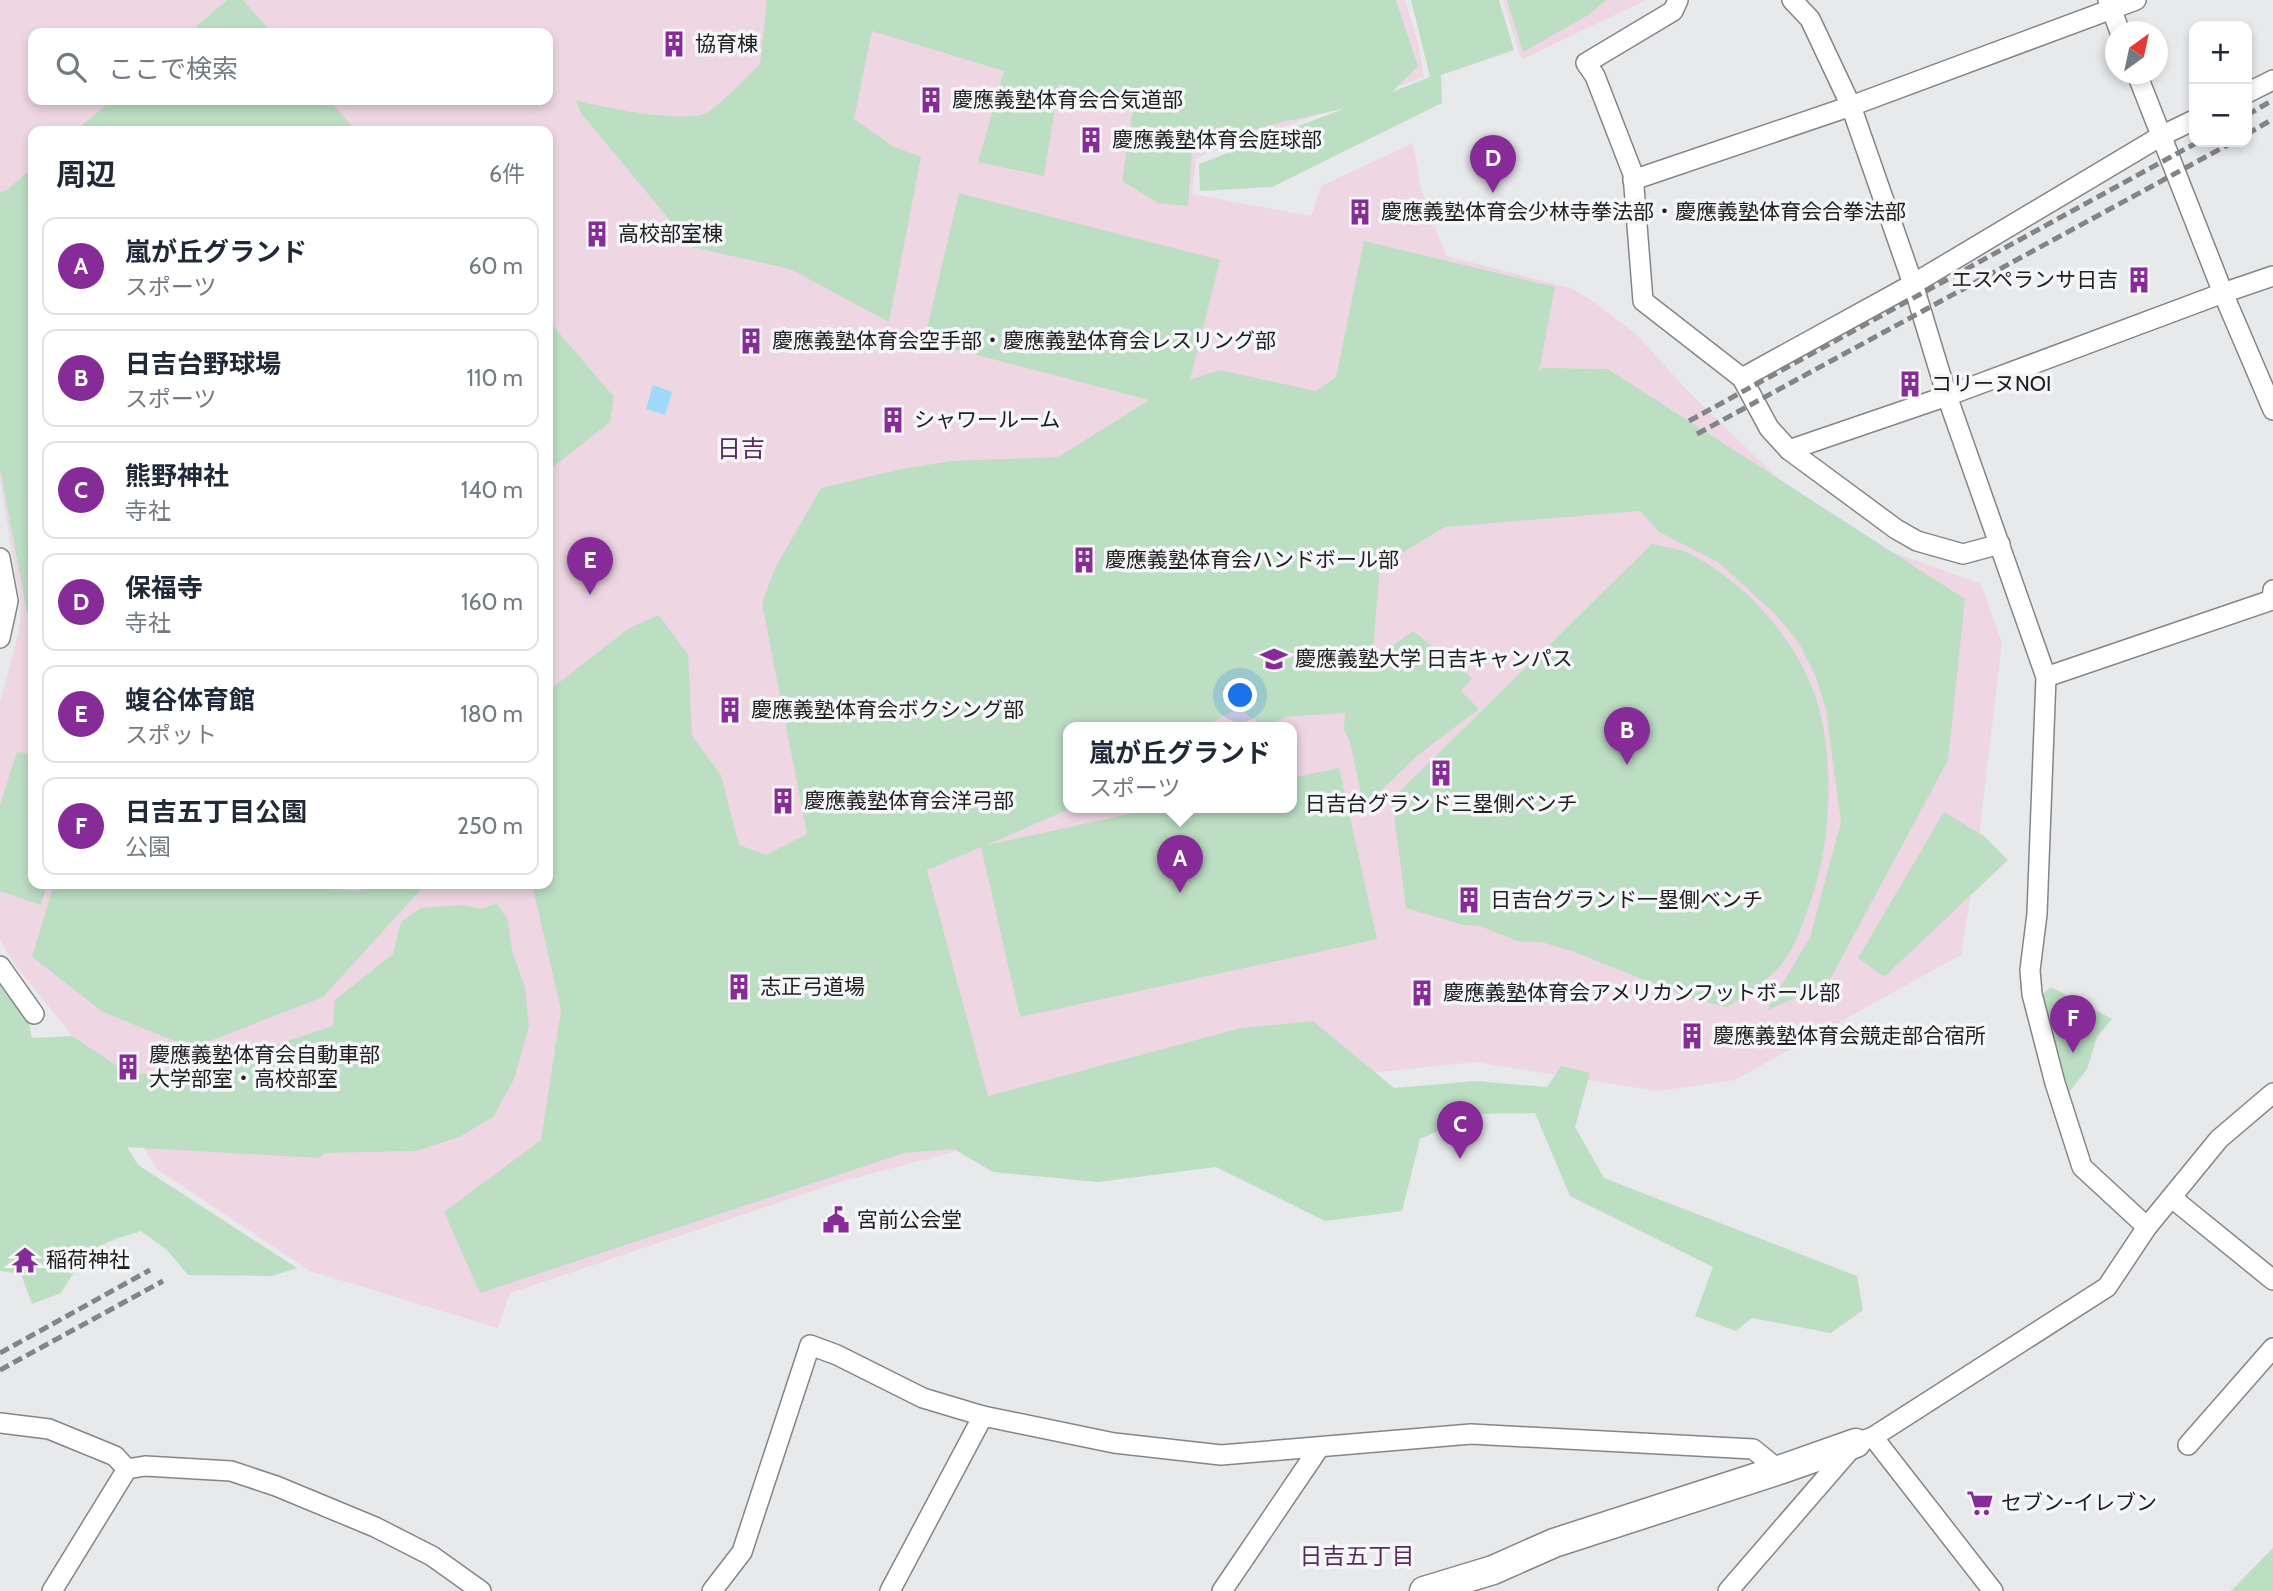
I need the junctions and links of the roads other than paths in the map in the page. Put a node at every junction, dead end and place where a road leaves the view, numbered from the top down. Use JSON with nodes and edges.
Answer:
{"nodes":[{"id":1,"x":1678,"y":0,"type":"edge"},
{"id":2,"x":1793,"y":0,"type":"edge"},
{"id":3,"x":2136,"y":0,"type":"edge"},
{"id":4,"x":2110,"y":4,"type":"edge"},
{"id":5,"x":2116,"y":21,"type":"edge"},
{"id":6,"x":2273,"y":80,"type":"edge"},
{"id":7,"x":2141,"y":84,"type":"edge"},
{"id":8,"x":2252,"y":90,"type":"edge"},
{"id":9,"x":1851,"y":106,"type":"junction"},
{"id":10,"x":2189,"y":122,"type":"edge"},
{"id":11,"x":2161,"y":136,"type":"junction"},
{"id":12,"x":1633,"y":180,"type":"junction"},
{"id":13,"x":2273,"y":276,"type":"edge"},
{"id":14,"x":1913,"y":284,"type":"junction"},
{"id":15,"x":2223,"y":293,"type":"junction"},
{"id":16,"x":1742,"y":378,"type":"junction"},
{"id":17,"x":1947,"y":396,"type":"junction"},
{"id":18,"x":2273,"y":410,"type":"edge"},
{"id":19,"x":1789,"y":450,"type":"junction"},
{"id":20,"x":2000,"y":544,"type":"junction"},
{"id":21,"x":0,"y":558,"type":"edge"},
{"id":22,"x":2273,"y":590,"type":"edge"},
{"id":23,"x":4,"y":601,"type":"edge"},
{"id":24,"x":0,"y":638,"type":"edge"},
{"id":25,"x":2046,"y":677,"type":"junction"},
{"id":26,"x":0,"y":966,"type":"edge"},
{"id":27,"x":34,"y":1014,"type":"dead end"},
{"id":28,"x":2273,"y":1093,"type":"edge"},
{"id":29,"x":2172,"y":1198,"type":"junction"},
{"id":30,"x":2147,"y":1227,"type":"junction"},
{"id":31,"x":2273,"y":1280,"type":"edge"},
{"id":32,"x":2273,"y":1348,"type":"edge"},
{"id":33,"x":983,"y":1416,"type":"junction"},
{"id":34,"x":0,"y":1423,"type":"edge"},
{"id":35,"x":1865,"y":1440,"type":"junction"},
{"id":36,"x":2188,"y":1445,"type":"dead end"},
{"id":37,"x":1319,"y":1448,"type":"junction"},
{"id":38,"x":127,"y":1469,"type":"junction"},
{"id":39,"x":1779,"y":1470,"type":"junction"},
{"id":40,"x":1734,"y":1589,"type":"edge"},
{"id":41,"x":52,"y":1591,"type":"edge"},
{"id":42,"x":481,"y":1591,"type":"edge"},
{"id":43,"x":712,"y":1591,"type":"edge"},
{"id":44,"x":890,"y":1591,"type":"edge"},
{"id":45,"x":1223,"y":1591,"type":"edge"},
{"id":46,"x":1424,"y":1591,"type":"edge"},
{"id":47,"x":1993,"y":1591,"type":"edge"}],
"edges":[{"from":1,"to":12,"type":"street"},
{"from":2,"to":9,"type":"street"},
{"from":3,"to":4,"type":"street"},
{"from":4,"to":5,"type":"street"},
{"from":4,"to":9,"type":"street"},
{"from":6,"to":8,"type":"street"},
{"from":7,"to":11,"type":"street"},
{"from":9,"to":12,"type":"street"},
{"from":9,"to":14,"type":"street"},
{"from":10,"to":11,"type":"street"},
{"from":11,"to":14,"type":"street"},
{"from":11,"to":15,"type":"street"},
{"from":12,"to":16,"type":"street"},
{"from":13,"to":15,"type":"street"},
{"from":14,"to":16,"type":"street"},
{"from":14,"to":17,"type":"street"},
{"from":15,"to":17,"type":"street"},
{"from":15,"to":18,"type":"street"},
{"from":16,"to":19,"type":"street"},
{"from":17,"to":19,"type":"street"},
{"from":17,"to":20,"type":"street"},
{"from":19,"to":20,"type":"street"},
{"from":20,"to":25,"type":"street"},
{"from":21,"to":23,"type":"street"},
{"from":22,"to":25,"type":"street"},
{"from":23,"to":24,"type":"street"},
{"from":25,"to":30,"type":"street"},
{"from":26,"to":27,"type":"street"},
{"from":28,"to":29,"type":"street"},
{"from":29,"to":30,"type":"street"},
{"from":29,"to":31,"type":"street"},
{"from":30,"to":35,"type":"street"},
{"from":32,"to":36,"type":"street"},
{"from":33,"to":37,"type":"street"},
{"from":33,"to":43,"type":"street"},
{"from":33,"to":44,"type":"street"},
{"from":34,"to":38,"type":"street"},
{"from":35,"to":39,"type":"street"},
{"from":35,"to":40,"type":"street"},
{"from":35,"to":47,"type":"street"},
{"from":37,"to":39,"type":"street"},
{"from":37,"to":45,"type":"street"},
{"from":38,"to":41,"type":"street"},
{"from":38,"to":42,"type":"street"},
{"from":39,"to":46,"type":"street"}]}
